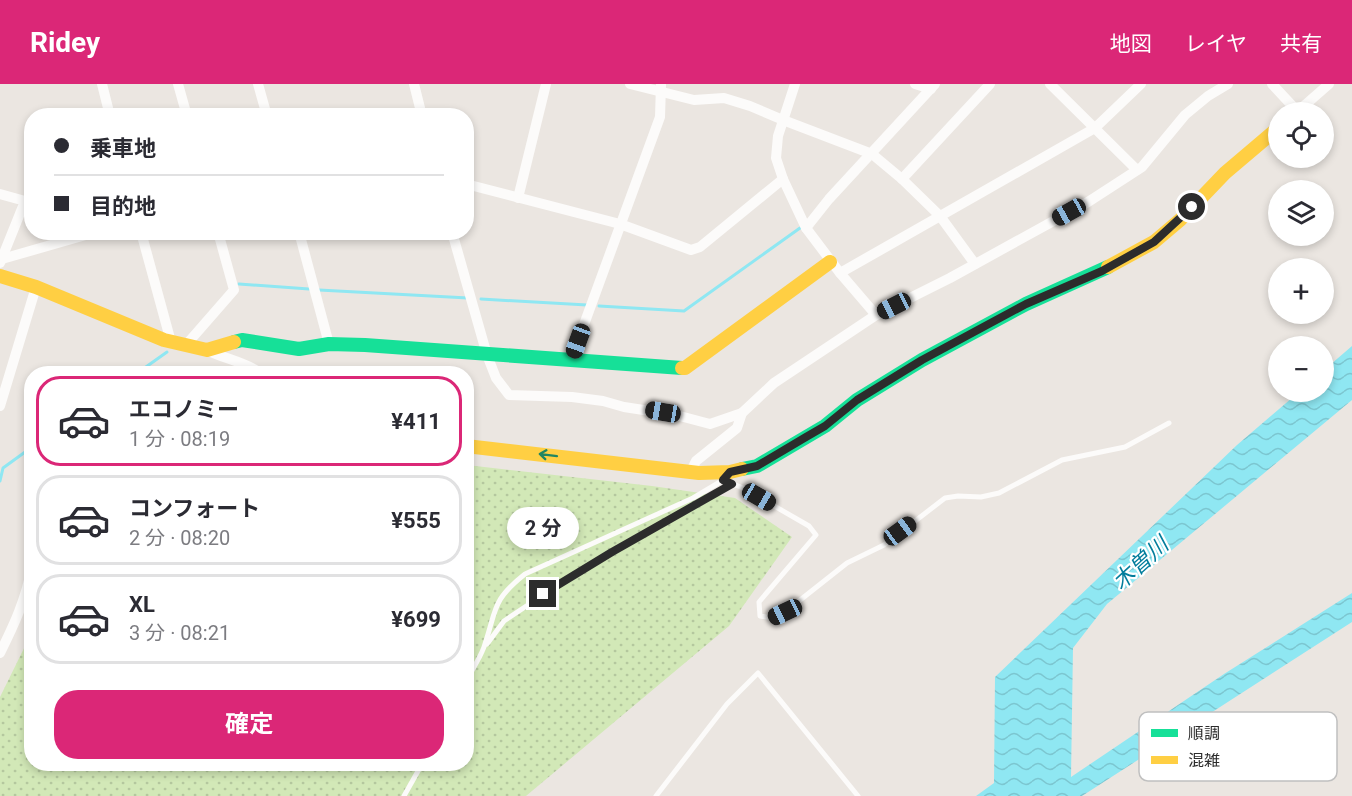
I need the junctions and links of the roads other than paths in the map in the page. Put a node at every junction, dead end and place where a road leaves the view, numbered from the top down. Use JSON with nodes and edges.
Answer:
{"nodes":[{"id":1,"x":102,"y":84,"type":"edge"},
{"id":2,"x":178,"y":84,"type":"edge"},
{"id":3,"x":258,"y":84,"type":"edge"},
{"id":4,"x":414,"y":84,"type":"edge"},
{"id":5,"x":546,"y":84,"type":"edge"},
{"id":6,"x":630,"y":84,"type":"edge"},
{"id":7,"x":795,"y":84,"type":"edge"},
{"id":8,"x":915,"y":84,"type":"edge"},
{"id":9,"x":990,"y":84,"type":"edge"},
{"id":10,"x":1050,"y":84,"type":"edge"},
{"id":11,"x":1141,"y":84,"type":"edge"},
{"id":12,"x":1228,"y":84,"type":"edge"},
{"id":13,"x":1272,"y":84,"type":"edge"},
{"id":14,"x":1329,"y":84,"type":"edge"},
{"id":15,"x":933,"y":86,"type":"edge"},
{"id":16,"x":660,"y":87,"type":"edge"},
{"id":17,"x":1289,"y":102,"type":"edge"},
{"id":18,"x":1309,"y":102,"type":"edge"},
{"id":19,"x":108,"y":108,"type":"edge"},
{"id":20,"x":185,"y":108,"type":"edge"},
{"id":21,"x":265,"y":108,"type":"edge"},
{"id":22,"x":420,"y":108,"type":"edge"},
{"id":23,"x":783,"y":120,"type":"junction"},
{"id":24,"x":1095,"y":128,"type":"junction"},
{"id":25,"x":1268,"y":136,"type":"edge"},
{"id":26,"x":872,"y":154,"type":"junction"},
{"id":27,"x":1137,"y":170,"type":"junction"},
{"id":28,"x":902,"y":179,"type":"junction"},
{"id":29,"x":783,"y":180,"type":"junction"},
{"id":30,"x":474,"y":186,"type":"edge"},
{"id":31,"x":0,"y":194,"type":"edge"},
{"id":32,"x":518,"y":198,"type":"junction"},
{"id":33,"x":24,"y":201,"type":"edge"},
{"id":34,"x":24,"y":204,"type":"edge"},
{"id":35,"x":940,"y":216,"type":"junction"},
{"id":36,"x":620,"y":225,"type":"junction"},
{"id":37,"x":806,"y":228,"type":"junction"},
{"id":38,"x":70,"y":240,"type":"edge"},
{"id":39,"x":143,"y":240,"type":"edge"},
{"id":40,"x":220,"y":240,"type":"edge"},
{"id":41,"x":301,"y":240,"type":"edge"},
{"id":42,"x":454,"y":240,"type":"edge"},
{"id":43,"x":1,"y":261,"type":"edge"},
{"id":44,"x":830,"y":262,"type":"junction"},
{"id":45,"x":975,"y":264,"type":"junction"},
{"id":46,"x":840,"y":273,"type":"junction"},
{"id":47,"x":0,"y":276,"type":"edge"},
{"id":48,"x":36,"y":287,"type":"junction"},
{"id":49,"x":876,"y":315,"type":"junction"},
{"id":50,"x":171,"y":342,"type":"junction"},
{"id":51,"x":329,"y":344,"type":"junction"},
{"id":52,"x":186,"y":345,"type":"junction"},
{"id":53,"x":207,"y":351,"type":"junction"},
{"id":54,"x":487,"y":355,"type":"junction"},
{"id":55,"x":571,"y":360,"type":"junction"},
{"id":56,"x":246,"y":366,"type":"edge"},
{"id":57,"x":0,"y":406,"type":"edge"},
{"id":58,"x":742,"y":413,"type":"junction"},
{"id":59,"x":1169,"y":423,"type":"dead end"},
{"id":60,"x":474,"y":447,"type":"edge"},
{"id":61,"x":690,"y":472,"type":"junction"},
{"id":62,"x":728,"y":478,"type":"junction"},
{"id":63,"x":24,"y":600,"type":"edge"},
{"id":64,"x":484,"y":648,"type":"junction"},
{"id":65,"x":0,"y":653,"type":"edge"},
{"id":66,"x":474,"y":666,"type":"edge"},
{"id":67,"x":418,"y":771,"type":"edge"},
{"id":68,"x":404,"y":796,"type":"edge"},
{"id":69,"x":656,"y":796,"type":"edge"},
{"id":70,"x":858,"y":796,"type":"edge"}],
"edges":[{"from":1,"to":19,"type":"street"},
{"from":2,"to":20,"type":"street"},
{"from":3,"to":21,"type":"street"},
{"from":4,"to":22,"type":"street"},
{"from":5,"to":32,"type":"street"},
{"from":6,"to":16,"type":"street"},
{"from":7,"to":23,"type":"street"},
{"from":8,"to":15,"type":"street"},
{"from":9,"to":28,"type":"street"},
{"from":10,"to":24,"type":"street"},
{"from":11,"to":24,"type":"street"},
{"from":12,"to":27,"type":"street"},
{"from":13,"to":17,"type":"street"},
{"from":14,"to":18,"type":"street"},
{"from":15,"to":26,"type":"street"},
{"from":16,"to":23,"type":"street"},
{"from":16,"to":36,"type":"street"},
{"from":23,"to":26,"type":"street"},
{"from":23,"to":29,"type":"street"},
{"from":24,"to":27,"type":"street"},
{"from":24,"to":35,"type":"street"},
{"from":25,"to":62,"type":"street"},
{"from":26,"to":28,"type":"street"},
{"from":26,"to":37,"type":"street"},
{"from":27,"to":45,"type":"street"},
{"from":28,"to":35,"type":"street"},
{"from":29,"to":36,"type":"street"},
{"from":29,"to":37,"type":"street"},
{"from":30,"to":32,"type":"street"},
{"from":31,"to":33,"type":"street"},
{"from":32,"to":36,"type":"street"},
{"from":34,"to":43,"type":"street"},
{"from":35,"to":45,"type":"street"},
{"from":35,"to":46,"type":"street"},
{"from":36,"to":55,"type":"street"},
{"from":37,"to":44,"type":"street"},
{"from":38,"to":43,"type":"street"},
{"from":39,"to":50,"type":"street"},
{"from":40,"to":52,"type":"street"},
{"from":41,"to":51,"type":"street"},
{"from":42,"to":54,"type":"street"},
{"from":44,"to":46,"type":"street"},
{"from":44,"to":55,"type":"street"},
{"from":45,"to":49,"type":"street"},
{"from":46,"to":49,"type":"street"},
{"from":47,"to":48,"type":"street"},
{"from":48,"to":50,"type":"street"},
{"from":48,"to":57,"type":"street"},
{"from":49,"to":58,"type":"street"},
{"from":50,"to":52,"type":"street"},
{"from":51,"to":53,"type":"street"},
{"from":51,"to":54,"type":"street"},
{"from":52,"to":53,"type":"street"},
{"from":53,"to":56,"type":"street"},
{"from":54,"to":55,"type":"street"},
{"from":54,"to":58,"type":"street"},
{"from":58,"to":61,"type":"street"},
{"from":59,"to":62,"type":"lane"},
{"from":61,"to":60,"type":"street","one_way":true},
{"from":61,"to":62,"type":"street"},
{"from":62,"to":64,"type":"lane"},
{"from":62,"to":64,"type":"lane"},
{"from":63,"to":65,"type":"street"},
{"from":64,"to":66,"type":"lane"},
{"from":67,"to":68,"type":"lane"},
{"from":69,"to":70,"type":"lane"}]}
